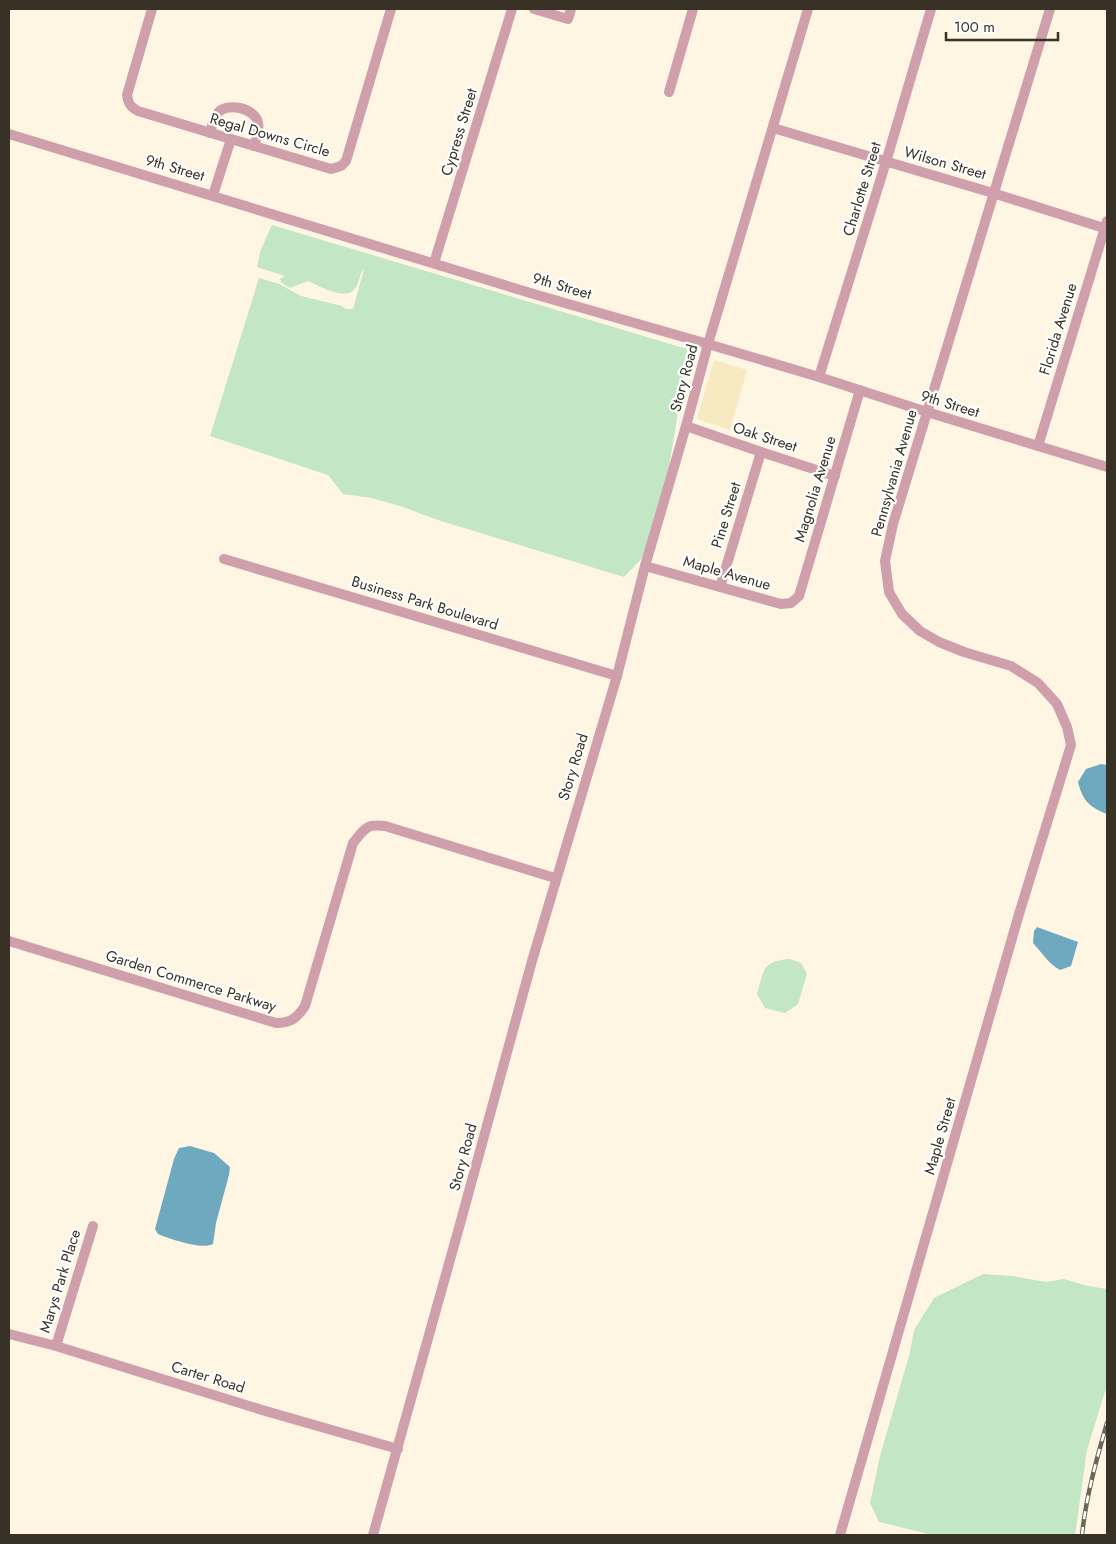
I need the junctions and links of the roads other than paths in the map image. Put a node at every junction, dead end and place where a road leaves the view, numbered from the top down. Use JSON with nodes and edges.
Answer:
{"nodes":[{"id":1,"x":152,"y":9,"type":"edge"},
{"id":2,"x":391,"y":9,"type":"edge"},
{"id":3,"x":512,"y":9,"type":"edge"},
{"id":4,"x":534,"y":9,"type":"edge"},
{"id":5,"x":571,"y":9,"type":"edge"},
{"id":6,"x":693,"y":9,"type":"edge"},
{"id":7,"x":808,"y":9,"type":"edge"},
{"id":8,"x":931,"y":9,"type":"edge"},
{"id":9,"x":1050,"y":9,"type":"edge"},
{"id":10,"x":668,"y":92,"type":"dead end"},
{"id":11,"x":773,"y":128,"type":"junction"},
{"id":12,"x":210,"y":133,"type":"junction"},
{"id":13,"x":9,"y":134,"type":"edge"},
{"id":14,"x":231,"y":139,"type":"junction"},
{"id":15,"x":254,"y":146,"type":"junction"},
{"id":16,"x":886,"y":162,"type":"junction"},
{"id":17,"x":993,"y":193,"type":"junction"},
{"id":18,"x":213,"y":195,"type":"junction"},
{"id":19,"x":1106,"y":226,"type":"edge"},
{"id":20,"x":434,"y":263,"type":"junction"},
{"id":21,"x":708,"y":344,"type":"junction"},
{"id":22,"x":819,"y":377,"type":"junction"},
{"id":23,"x":860,"y":390,"type":"junction"},
{"id":24,"x":926,"y":412,"type":"junction"},
{"id":25,"x":686,"y":426,"type":"junction"},
{"id":26,"x":1038,"y":446,"type":"junction"},
{"id":27,"x":761,"y":452,"type":"junction"},
{"id":28,"x":1107,"y":467,"type":"edge"},
{"id":29,"x":835,"y":476,"type":"junction"},
{"id":30,"x":224,"y":559,"type":"dead end"},
{"id":31,"x":645,"y":566,"type":"junction"},
{"id":32,"x":720,"y":586,"type":"junction"},
{"id":33,"x":799,"y":596,"type":"joint"},
{"id":34,"x":616,"y":676,"type":"junction"},
{"id":35,"x":1071,"y":745,"type":"joint"},
{"id":36,"x":555,"y":878,"type":"junction"},
{"id":37,"x":9,"y":942,"type":"edge"},
{"id":38,"x":92,"y":1226,"type":"dead end"},
{"id":39,"x":9,"y":1334,"type":"edge"},
{"id":40,"x":56,"y":1346,"type":"junction"},
{"id":41,"x":398,"y":1449,"type":"junction"},
{"id":42,"x":373,"y":1535,"type":"edge"},
{"id":43,"x":840,"y":1535,"type":"edge"}],
"edges":[{"from":1,"to":12,"type":"street","name":"Regal Downs Circle"},
{"from":2,"to":15,"type":"street","name":"Regal Downs Circle"},
{"from":3,"to":20,"type":"street","name":"Cypress Street"},
{"from":4,"to":5,"type":"street"},
{"from":6,"to":10,"type":"street"},
{"from":7,"to":11,"type":"street","name":"Story Road"},
{"from":8,"to":16,"type":"street","name":"Charlotte Street"},
{"from":9,"to":17,"type":"street","name":"Pennsylvania Avenue"},
{"from":11,"to":16,"type":"street","name":"Wilson Street"},
{"from":11,"to":21,"type":"street","name":"Story Road"},
{"from":12,"to":14,"type":"street","name":"Regal Downs Circle"},
{"from":12,"to":15,"type":"street"},
{"from":13,"to":18,"type":"street","name":"9th Street"},
{"from":14,"to":15,"type":"street","name":"Regal Downs Circle"},
{"from":14,"to":18,"type":"street"},
{"from":16,"to":17,"type":"street","name":"Wilson Street"},
{"from":16,"to":22,"type":"street","name":"Charlotte Street"},
{"from":17,"to":19,"type":"street","name":"Wilson Street"},
{"from":17,"to":24,"type":"street","name":"Pennsylvania Avenue"},
{"from":18,"to":20,"type":"street","name":"9th Street"},
{"from":19,"to":26,"type":"street","name":"Florida Avenue"},
{"from":20,"to":21,"type":"street","name":"9th Street"},
{"from":21,"to":22,"type":"street","name":"9th Street"},
{"from":21,"to":25,"type":"street","name":"Story Road"},
{"from":22,"to":23,"type":"street","name":"9th Street"},
{"from":23,"to":24,"type":"street","name":"9th Street"},
{"from":23,"to":29,"type":"street","name":"Magnolia Avenue"},
{"from":24,"to":26,"type":"street","name":"9th Street"},
{"from":24,"to":35,"type":"street","name":"Pennsylvania Avenue"},
{"from":25,"to":27,"type":"street","name":"Oak Street"},
{"from":25,"to":31,"type":"street","name":"Story Road"},
{"from":26,"to":28,"type":"street","name":"9th Street"},
{"from":27,"to":29,"type":"street","name":"Oak Street"},
{"from":27,"to":32,"type":"street","name":"Pine Street"},
{"from":29,"to":33,"type":"street","name":"Magnolia Avenue"},
{"from":30,"to":34,"type":"street","name":"Business Park Boulevard"},
{"from":31,"to":32,"type":"street","name":"Maple Avenue"},
{"from":31,"to":34,"type":"street","name":"Story Road"},
{"from":32,"to":33,"type":"street","name":"Maple Avenue"},
{"from":34,"to":36,"type":"street","name":"Story Road"},
{"from":35,"to":43,"type":"street","name":"Maple Street"},
{"from":36,"to":37,"type":"street","name":"Garden Commerce Parkway"},
{"from":36,"to":41,"type":"street","name":"Story Road"},
{"from":38,"to":40,"type":"street","name":"Marys Park Place"},
{"from":39,"to":40,"type":"street","name":"Carter Road"},
{"from":40,"to":41,"type":"street","name":"Carter Road"},
{"from":41,"to":42,"type":"street","name":"Story Road"}]}
